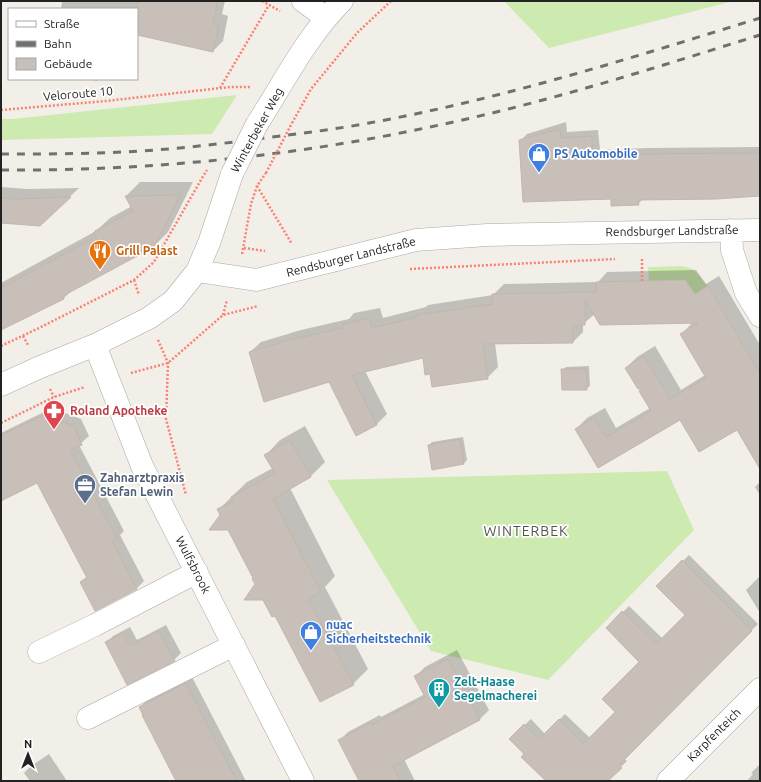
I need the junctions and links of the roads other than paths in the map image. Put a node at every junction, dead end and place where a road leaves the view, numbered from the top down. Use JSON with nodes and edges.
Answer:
{"nodes":[{"id":1,"x":303,"y":1,"type":"edge"},
{"id":2,"x":342,"y":1,"type":"edge"},
{"id":3,"x":326,"y":18,"type":"junction"},
{"id":4,"x":731,"y":230,"type":"junction"},
{"id":5,"x":760,"y":230,"type":"edge"},
{"id":6,"x":197,"y":271,"type":"junction"},
{"id":7,"x":760,"y":316,"type":"edge"},
{"id":8,"x":95,"y":345,"type":"junction"},
{"id":9,"x":1,"y":385,"type":"edge"},
{"id":10,"x":197,"y":572,"type":"junction"},
{"id":11,"x":234,"y":646,"type":"junction"},
{"id":12,"x":39,"y":652,"type":"dead end"},
{"id":13,"x":760,"y":689,"type":"edge"},
{"id":14,"x":88,"y":718,"type":"dead end"},
{"id":15,"x":303,"y":781,"type":"edge"},
{"id":16,"x":668,"y":781,"type":"edge"}],
"edges":[{"from":1,"to":3,"type":"street"},
{"from":2,"to":3,"type":"street","name":"Winterbeker Weg"},
{"from":3,"to":6,"type":"street","name":"Winterbeker Weg","bridge":true},
{"from":4,"to":5,"type":"street","name":"Rendsburger Landstraße"},
{"from":4,"to":6,"type":"street","name":"Rendsburger Landstraße"},
{"from":4,"to":7,"type":"street"},
{"from":6,"to":8,"type":"street"},
{"from":8,"to":9,"type":"street"},
{"from":8,"to":10,"type":"street","name":"Wulfsbrook"},
{"from":10,"to":11,"type":"street","name":"Wulfsbrook"},
{"from":10,"to":12,"type":"street"},
{"from":11,"to":14,"type":"street"},
{"from":11,"to":15,"type":"street","name":"Wulfsbrook"},
{"from":13,"to":16,"type":"street","name":"Karpfenteich"}]}
